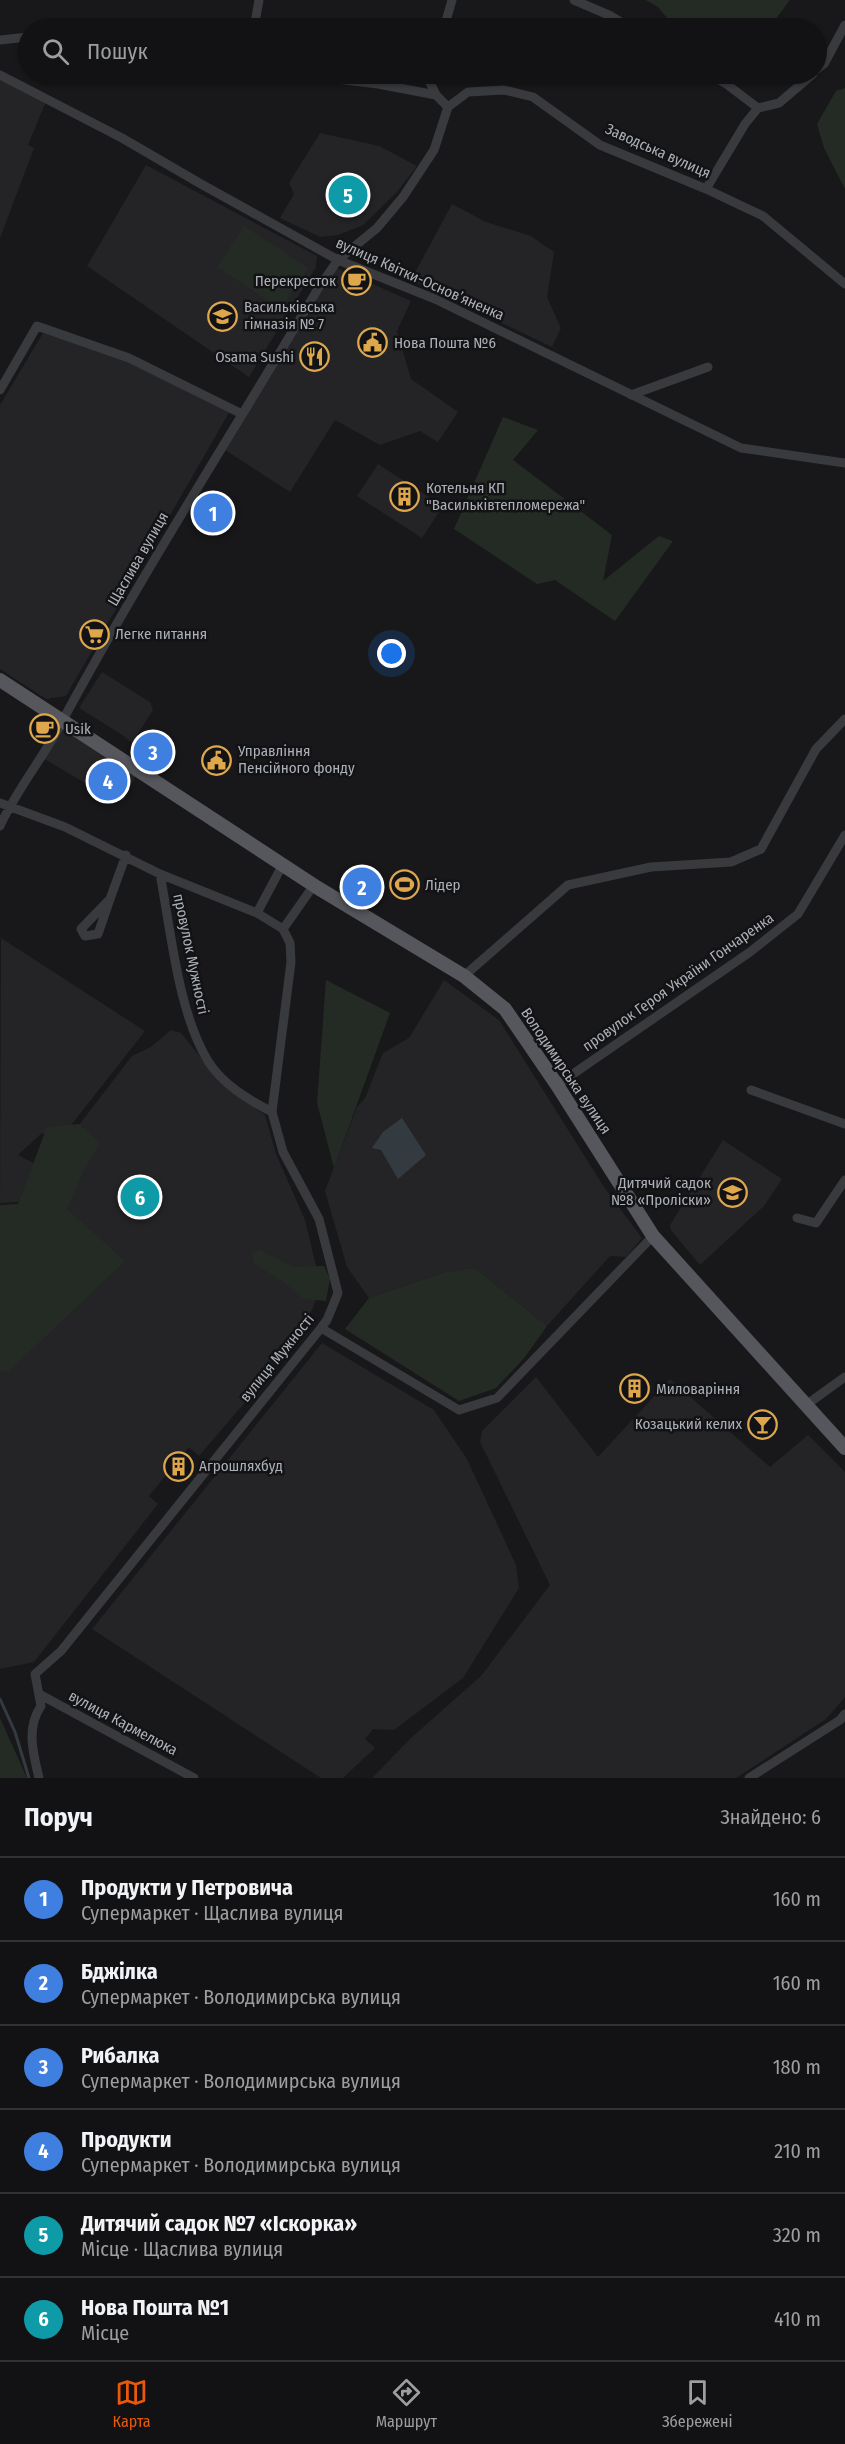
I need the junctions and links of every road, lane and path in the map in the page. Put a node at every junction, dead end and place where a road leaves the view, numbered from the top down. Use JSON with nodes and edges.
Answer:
{"nodes":[{"id":1,"x":259,"y":0,"type":"edge"},
{"id":2,"x":452,"y":0,"type":"edge"},
{"id":3,"x":574,"y":0,"type":"edge"},
{"id":4,"x":256,"y":18,"type":"edge"},
{"id":5,"x":447,"y":18,"type":"edge"},
{"id":6,"x":614,"y":18,"type":"edge"},
{"id":7,"x":845,"y":25,"type":"edge"},
{"id":8,"x":18,"y":38,"type":"edge"},
{"id":9,"x":0,"y":40,"type":"edge"},
{"id":10,"x":827,"y":58,"type":"edge"},
{"id":11,"x":0,"y":75,"type":"edge"},
{"id":12,"x":377,"y":84,"type":"edge"},
{"id":13,"x":430,"y":84,"type":"edge"},
{"id":14,"x":728,"y":84,"type":"edge"},
{"id":15,"x":801,"y":84,"type":"edge"},
{"id":16,"x":436,"y":95,"type":"junction"},
{"id":17,"x":448,"y":107,"type":"junction"},
{"id":18,"x":758,"y":108,"type":"junction"},
{"id":19,"x":706,"y":189,"type":"junction"},
{"id":20,"x":338,"y":260,"type":"junction"},
{"id":21,"x":845,"y":284,"type":"edge"},
{"id":22,"x":708,"y":367,"type":"dead end"},
{"id":23,"x":0,"y":390,"type":"edge"},
{"id":24,"x":631,"y":395,"type":"junction"},
{"id":25,"x":242,"y":414,"type":"junction"},
{"id":26,"x":845,"y":463,"type":"edge"},
{"id":27,"x":0,"y":680,"type":"edge"},
{"id":28,"x":845,"y":719,"type":"edge"},
{"id":29,"x":62,"y":720,"type":"junction"},
{"id":30,"x":4,"y":805,"type":"edge"},
{"id":31,"x":0,"y":826,"type":"edge"},
{"id":32,"x":845,"y":835,"type":"edge"},
{"id":33,"x":126,"y":855,"type":"junction"},
{"id":34,"x":284,"y":864,"type":"junction"},
{"id":35,"x":160,"y":874,"type":"junction"},
{"id":36,"x":314,"y":885,"type":"junction"},
{"id":37,"x":110,"y":899,"type":"dead end"},
{"id":38,"x":257,"y":913,"type":"junction"},
{"id":39,"x":283,"y":929,"type":"junction"},
{"id":40,"x":464,"y":976,"type":"junction"},
{"id":41,"x":557,"y":1085,"type":"junction"},
{"id":42,"x":751,"y":1090,"type":"dead end"},
{"id":43,"x":272,"y":1112,"type":"junction"},
{"id":44,"x":845,"y":1124,"type":"edge"},
{"id":45,"x":845,"y":1180,"type":"edge"},
{"id":46,"x":797,"y":1218,"type":"dead end"},
{"id":47,"x":653,"y":1236,"type":"junction"},
{"id":48,"x":321,"y":1328,"type":"junction"},
{"id":49,"x":845,"y":1377,"type":"edge"},
{"id":50,"x":806,"y":1405,"type":"junction"},
{"id":51,"x":845,"y":1448,"type":"edge"},
{"id":52,"x":39,"y":1694,"type":"junction"},
{"id":53,"x":845,"y":1714,"type":"edge"},
{"id":54,"x":765,"y":1769,"type":"junction"},
{"id":55,"x":39,"y":1778,"type":"edge"},
{"id":56,"x":194,"y":1778,"type":"edge"},
{"id":57,"x":749,"y":1778,"type":"edge"},
{"id":58,"x":771,"y":1778,"type":"edge"}],
"edges":[{"from":1,"to":4,"type":"street"},
{"from":2,"to":5,"type":"street"},
{"from":3,"to":6,"type":"street"},
{"from":7,"to":10,"type":"street"},
{"from":8,"to":9,"type":"street"},
{"from":11,"to":20,"type":"street","name":"вулиця Квітки-Основʼяненка"},
{"from":12,"to":16,"type":"street"},
{"from":13,"to":16,"type":"street"},
{"from":14,"to":18,"type":"street"},
{"from":15,"to":18,"type":"street"},
{"from":16,"to":17,"type":"street"},
{"from":17,"to":19,"type":"street","name":"Заводська вулиця"},
{"from":17,"to":20,"type":"street","name":"Щаслива вулиця"},
{"from":18,"to":19,"type":"street"},
{"from":19,"to":21,"type":"street","name":"Заводська вулиця"},
{"from":20,"to":24,"type":"street","name":"вулиця Квітки-Основʼяненка"},
{"from":20,"to":25,"type":"street","name":"Щаслива вулиця"},
{"from":22,"to":24,"type":"street"},
{"from":23,"to":25,"type":"street"},
{"from":24,"to":26,"type":"street","name":"вулиця Квітки-Основʼяненка"},
{"from":25,"to":29,"type":"street","name":"Щаслива вулиця"},
{"from":27,"to":29,"type":"main road","name":"Володимирська вулиця"},
{"from":28,"to":40,"type":"street"},
{"from":29,"to":30,"type":"street","name":"Щаслива вулиця"},
{"from":29,"to":34,"type":"main road","name":"Володимирська вулиця"},
{"from":30,"to":31,"type":"street","name":"Щаслива вулиця"},
{"from":30,"to":33,"type":"street"},
{"from":32,"to":41,"type":"street","name":"провулок Героя України Гончаренка"},
{"from":33,"to":35,"type":"street"},
{"from":33,"to":37,"type":"street"},
{"from":34,"to":36,"type":"main road","name":"Володимирська вулиця"},
{"from":34,"to":38,"type":"street"},
{"from":35,"to":38,"type":"street"},
{"from":35,"to":43,"type":"street","name":"провулок Мужності"},
{"from":36,"to":39,"type":"street"},
{"from":36,"to":40,"type":"main road","name":"Володимирська вулиця"},
{"from":38,"to":39,"type":"street"},
{"from":39,"to":43,"type":"street","name":"вулиця Мужності"},
{"from":40,"to":41,"type":"main road","name":"Володимирська вулиця"},
{"from":41,"to":47,"type":"main road","name":"Володимирська вулиця"},
{"from":42,"to":44,"type":"street"},
{"from":43,"to":48,"type":"street","name":"вулиця Мужності"},
{"from":45,"to":46,"type":"street"},
{"from":47,"to":48,"type":"street"},
{"from":47,"to":50,"type":"main road","name":"Володимирська вулиця"},
{"from":48,"to":52,"type":"street","name":"вулиця Мужності"},
{"from":49,"to":50,"type":"street"},
{"from":50,"to":51,"type":"main road","name":"Володимирська вулиця"},
{"from":52,"to":55,"type":"street"},
{"from":52,"to":56,"type":"street","name":"вулиця Кармелюка"},
{"from":53,"to":54,"type":"street"},
{"from":54,"to":57,"type":"street"},
{"from":54,"to":58,"type":"street"}]}
